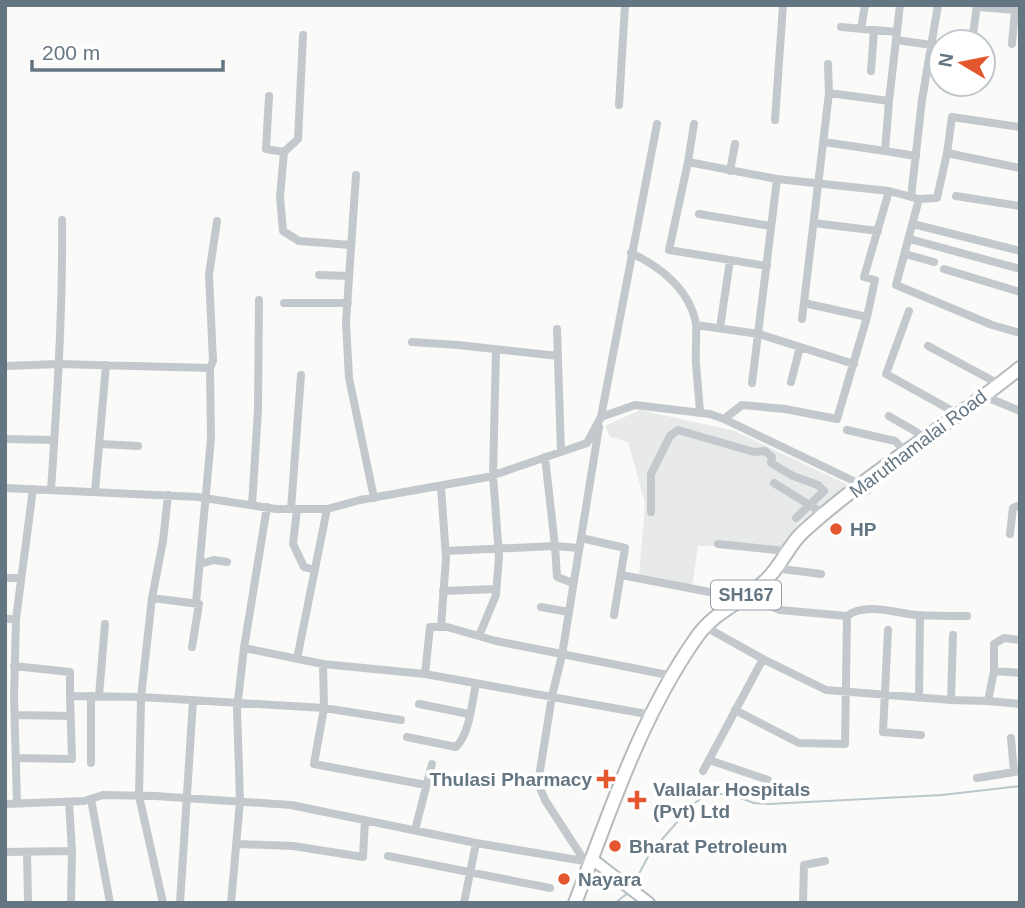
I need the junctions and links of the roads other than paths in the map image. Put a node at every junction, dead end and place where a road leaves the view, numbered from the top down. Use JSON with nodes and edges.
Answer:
{"nodes":[{"id":1,"x":625,"y":5,"type":"edge"},
{"id":2,"x":783,"y":5,"type":"edge"},
{"id":3,"x":865,"y":5,"type":"edge"},
{"id":4,"x":900,"y":5,"type":"edge"},
{"id":5,"x":938,"y":5,"type":"edge"},
{"id":6,"x":977,"y":6,"type":"edge"},
{"id":7,"x":841,"y":27,"type":"dead end"},
{"id":8,"x":935,"y":28,"type":"edge"},
{"id":9,"x":974,"y":28,"type":"edge"},
{"id":10,"x":862,"y":29,"type":"junction"},
{"id":11,"x":874,"y":30,"type":"junction"},
{"id":12,"x":303,"y":35,"type":"dead end"},
{"id":13,"x":897,"y":36,"type":"junction"},
{"id":14,"x":927,"y":44,"type":"edge"},
{"id":15,"x":1012,"y":44,"type":"dead end"},
{"id":16,"x":828,"y":64,"type":"dead end"},
{"id":17,"x":870,"y":71,"type":"dead end"},
{"id":18,"x":927,"y":72,"type":"edge"},
{"id":19,"x":829,"y":93,"type":"junction"},
{"id":20,"x":269,"y":96,"type":"dead end"},
{"id":21,"x":890,"y":102,"type":"junction"},
{"id":22,"x":619,"y":105,"type":"dead end"},
{"id":23,"x":775,"y":120,"type":"dead end"},
{"id":24,"x":657,"y":124,"type":"dead end"},
{"id":25,"x":694,"y":124,"type":"dead end"},
{"id":26,"x":1020,"y":127,"type":"edge"},
{"id":27,"x":824,"y":142,"type":"junction"},
{"id":28,"x":735,"y":144,"type":"dead end"},
{"id":29,"x":886,"y":150,"type":"junction"},
{"id":30,"x":284,"y":152,"type":"junction"},
{"id":31,"x":947,"y":153,"type":"junction"},
{"id":32,"x":916,"y":156,"type":"junction"},
{"id":33,"x":688,"y":162,"type":"junction"},
{"id":34,"x":1020,"y":168,"type":"edge"},
{"id":35,"x":730,"y":171,"type":"junction"},
{"id":36,"x":355,"y":175,"type":"dead end"},
{"id":37,"x":777,"y":179,"type":"junction"},
{"id":38,"x":818,"y":184,"type":"junction"},
{"id":39,"x":889,"y":191,"type":"junction"},
{"id":40,"x":956,"y":196,"type":"dead end"},
{"id":41,"x":915,"y":198,"type":"junction"},
{"id":42,"x":1020,"y":206,"type":"edge"},
{"id":43,"x":699,"y":214,"type":"dead end"},
{"id":44,"x":62,"y":220,"type":"dead end"},
{"id":45,"x":216,"y":221,"type":"dead end"},
{"id":46,"x":814,"y":223,"type":"junction"},
{"id":47,"x":913,"y":224,"type":"junction"},
{"id":48,"x":771,"y":226,"type":"junction"},
{"id":49,"x":878,"y":232,"type":"junction"},
{"id":50,"x":910,"y":239,"type":"junction"},
{"id":51,"x":351,"y":245,"type":"junction"},
{"id":52,"x":1020,"y":251,"type":"edge"},
{"id":53,"x":631,"y":253,"type":"junction"},
{"id":54,"x":905,"y":254,"type":"junction"},
{"id":55,"x":730,"y":260,"type":"junction"},
{"id":56,"x":933,"y":262,"type":"dead end"},
{"id":57,"x":767,"y":266,"type":"junction"},
{"id":58,"x":944,"y":269,"type":"dead end"},
{"id":59,"x":1020,"y":269,"type":"edge"},
{"id":60,"x":319,"y":275,"type":"dead end"},
{"id":61,"x":349,"y":276,"type":"junction"},
{"id":62,"x":1020,"y":292,"type":"edge"},
{"id":63,"x":260,"y":300,"type":"dead end"},
{"id":64,"x":284,"y":303,"type":"dead end"},
{"id":65,"x":348,"y":303,"type":"junction"},
{"id":66,"x":804,"y":303,"type":"junction"},
{"id":67,"x":909,"y":311,"type":"dead end"},
{"id":68,"x":867,"y":317,"type":"junction"},
{"id":69,"x":802,"y":318,"type":"dead end"},
{"id":70,"x":696,"y":325,"type":"junction"},
{"id":71,"x":720,"y":328,"type":"junction"},
{"id":72,"x":557,"y":329,"type":"dead end"},
{"id":73,"x":1020,"y":333,"type":"edge"},
{"id":74,"x":759,"y":334,"type":"junction"},
{"id":75,"x":412,"y":342,"type":"dead end"},
{"id":76,"x":928,"y":346,"type":"dead end"},
{"id":77,"x":800,"y":347,"type":"junction"},
{"id":78,"x":496,"y":350,"type":"junction"},
{"id":79,"x":558,"y":356,"type":"junction"},
{"id":80,"x":59,"y":364,"type":"junction"},
{"id":81,"x":854,"y":364,"type":"junction"},
{"id":82,"x":106,"y":365,"type":"junction"},
{"id":83,"x":5,"y":366,"type":"edge"},
{"id":84,"x":210,"y":368,"type":"junction"},
{"id":85,"x":1020,"y":368,"type":"edge"},
{"id":86,"x":301,"y":375,"type":"dead end"},
{"id":87,"x":1020,"y":378,"type":"edge"},
{"id":88,"x":792,"y":382,"type":"dead end"},
{"id":89,"x":752,"y":383,"type":"dead end"},
{"id":90,"x":999,"y":384,"type":"junction"},
{"id":91,"x":988,"y":396,"type":"junction"},
{"id":92,"x":1020,"y":411,"type":"edge"},
{"id":93,"x":700,"y":412,"type":"junction"},
{"id":94,"x":958,"y":414,"type":"junction"},
{"id":95,"x":889,"y":416,"type":"dead end"},
{"id":96,"x":601,"y":418,"type":"junction"},
{"id":97,"x":724,"y":419,"type":"junction"},
{"id":98,"x":847,"y":430,"type":"dead end"},
{"id":99,"x":924,"y":438,"type":"junction"},
{"id":100,"x":5,"y":439,"type":"edge"},
{"id":101,"x":54,"y":440,"type":"junction"},
{"id":102,"x":101,"y":444,"type":"junction"},
{"id":103,"x":138,"y":446,"type":"dead end"},
{"id":104,"x":561,"y":452,"type":"junction"},
{"id":105,"x":905,"y":452,"type":"junction"},
{"id":106,"x":545,"y":457,"type":"junction"},
{"id":107,"x":493,"y":475,"type":"junction"},
{"id":108,"x":774,"y":483,"type":"dead end"},
{"id":109,"x":442,"y":487,"type":"junction"},
{"id":110,"x":5,"y":488,"type":"edge"},
{"id":111,"x":865,"y":488,"type":"junction"},
{"id":112,"x":33,"y":489,"type":"junction"},
{"id":113,"x":51,"y":490,"type":"junction"},
{"id":114,"x":95,"y":492,"type":"junction"},
{"id":115,"x":168,"y":495,"type":"junction"},
{"id":116,"x":207,"y":498,"type":"junction"},
{"id":117,"x":374,"y":498,"type":"junction"},
{"id":118,"x":252,"y":505,"type":"junction"},
{"id":119,"x":809,"y":505,"type":"junction"},
{"id":120,"x":1020,"y":505,"type":"edge"},
{"id":121,"x":267,"y":507,"type":"junction"},
{"id":122,"x":294,"y":509,"type":"junction"},
{"id":123,"x":327,"y":509,"type":"junction"},
{"id":124,"x":650,"y":512,"type":"dead end"},
{"id":125,"x":824,"y":514,"type":"junction"},
{"id":126,"x":796,"y":518,"type":"dead end"},
{"id":127,"x":1010,"y":534,"type":"dead end"},
{"id":128,"x":581,"y":538,"type":"junction"},
{"id":129,"x":718,"y":544,"type":"dead end"},
{"id":130,"x":555,"y":546,"type":"junction"},
{"id":131,"x":498,"y":548,"type":"junction"},
{"id":132,"x":579,"y":548,"type":"junction"},
{"id":133,"x":446,"y":551,"type":"junction"},
{"id":134,"x":786,"y":551,"type":"junction"},
{"id":135,"x":227,"y":562,"type":"dead end"},
{"id":136,"x":200,"y":564,"type":"junction"},
{"id":137,"x":782,"y":569,"type":"junction"},
{"id":138,"x":314,"y":570,"type":"junction"},
{"id":139,"x":821,"y":574,"type":"dead end"},
{"id":140,"x":621,"y":575,"type":"junction"},
{"id":141,"x":5,"y":578,"type":"edge"},
{"id":142,"x":21,"y":579,"type":"junction"},
{"id":143,"x":573,"y":583,"type":"junction"},
{"id":144,"x":496,"y":589,"type":"junction"},
{"id":145,"x":443,"y":591,"type":"junction"},
{"id":146,"x":152,"y":598,"type":"junction"},
{"id":147,"x":747,"y":599,"type":"junction"},
{"id":148,"x":196,"y":603,"type":"junction"},
{"id":149,"x":541,"y":607,"type":"dead end"},
{"id":150,"x":569,"y":612,"type":"junction"},
{"id":151,"x":614,"y":615,"type":"dead end"},
{"id":152,"x":919,"y":615,"type":"junction"},
{"id":153,"x":967,"y":616,"type":"dead end"},
{"id":154,"x":847,"y":617,"type":"junction"},
{"id":155,"x":16,"y":618,"type":"junction"},
{"id":156,"x":5,"y":619,"type":"edge"},
{"id":157,"x":104,"y":624,"type":"dead end"},
{"id":158,"x":441,"y":627,"type":"junction"},
{"id":159,"x":709,"y":627,"type":"junction"},
{"id":160,"x":888,"y":630,"type":"dead end"},
{"id":161,"x":953,"y":635,"type":"dead end"},
{"id":162,"x":479,"y":636,"type":"junction"},
{"id":163,"x":1020,"y":640,"type":"edge"},
{"id":164,"x":192,"y":647,"type":"dead end"},
{"id":165,"x":244,"y":648,"type":"junction"},
{"id":166,"x":562,"y":655,"type":"junction"},
{"id":167,"x":296,"y":659,"type":"junction"},
{"id":168,"x":763,"y":659,"type":"junction"},
{"id":169,"x":323,"y":664,"type":"junction"},
{"id":170,"x":14,"y":666,"type":"junction"},
{"id":171,"x":994,"y":671,"type":"junction"},
{"id":172,"x":1020,"y":673,"type":"edge"},
{"id":173,"x":425,"y":674,"type":"junction"},
{"id":174,"x":673,"y":676,"type":"junction"},
{"id":175,"x":476,"y":683,"type":"junction"},
{"id":176,"x":845,"y":691,"type":"junction"},
{"id":177,"x":883,"y":694,"type":"junction"},
{"id":178,"x":70,"y":696,"type":"junction"},
{"id":179,"x":95,"y":696,"type":"junction"},
{"id":180,"x":552,"y":696,"type":"junction"},
{"id":181,"x":141,"y":697,"type":"junction"},
{"id":182,"x":919,"y":698,"type":"junction"},
{"id":183,"x":951,"y":700,"type":"junction"},
{"id":184,"x":193,"y":701,"type":"junction"},
{"id":185,"x":988,"y":701,"type":"junction"},
{"id":186,"x":238,"y":704,"type":"junction"},
{"id":187,"x":419,"y":704,"type":"dead end"},
{"id":188,"x":1020,"y":704,"type":"edge"},
{"id":189,"x":324,"y":708,"type":"junction"},
{"id":190,"x":735,"y":710,"type":"junction"},
{"id":191,"x":469,"y":714,"type":"junction"},
{"id":192,"x":15,"y":715,"type":"junction"},
{"id":193,"x":652,"y":715,"type":"junction"},
{"id":194,"x":71,"y":716,"type":"junction"},
{"id":195,"x":401,"y":720,"type":"dead end"},
{"id":196,"x":921,"y":736,"type":"dead end"},
{"id":197,"x":407,"y":737,"type":"dead end"},
{"id":198,"x":1011,"y":738,"type":"dead end"},
{"id":199,"x":16,"y":758,"type":"junction"},
{"id":200,"x":709,"y":760,"type":"junction"},
{"id":201,"x":92,"y":763,"type":"dead end"},
{"id":202,"x":432,"y":764,"type":"dead end"},
{"id":203,"x":703,"y":771,"type":"dead end"},
{"id":204,"x":1017,"y":771,"type":"edge"},
{"id":205,"x":976,"y":778,"type":"dead end"},
{"id":206,"x":768,"y":780,"type":"dead end"},
{"id":207,"x":426,"y":785,"type":"junction"},
{"id":208,"x":139,"y":796,"type":"junction"},
{"id":209,"x":187,"y":798,"type":"junction"},
{"id":210,"x":91,"y":799,"type":"junction"},
{"id":211,"x":69,"y":802,"type":"junction"},
{"id":212,"x":240,"y":802,"type":"junction"},
{"id":213,"x":17,"y":803,"type":"junction"},
{"id":214,"x":5,"y":804,"type":"edge"},
{"id":215,"x":365,"y":820,"type":"junction"},
{"id":216,"x":415,"y":830,"type":"junction"},
{"id":217,"x":476,"y":843,"type":"junction"},
{"id":218,"x":237,"y":844,"type":"junction"},
{"id":219,"x":72,"y":851,"type":"junction"},
{"id":220,"x":5,"y":852,"type":"edge"},
{"id":221,"x":27,"y":852,"type":"junction"},
{"id":222,"x":388,"y":856,"type":"dead end"},
{"id":223,"x":590,"y":861,"type":"junction"},
{"id":224,"x":825,"y":861,"type":"dead end"},
{"id":225,"x":470,"y":872,"type":"junction"},
{"id":226,"x":550,"y":888,"type":"dead end"},
{"id":227,"x":28,"y":903,"type":"edge"},
{"id":228,"x":71,"y":903,"type":"edge"},
{"id":229,"x":110,"y":903,"type":"edge"},
{"id":230,"x":163,"y":903,"type":"edge"},
{"id":231,"x":180,"y":903,"type":"edge"},
{"id":232,"x":231,"y":903,"type":"edge"},
{"id":233,"x":464,"y":903,"type":"edge"},
{"id":234,"x":575,"y":903,"type":"edge"},
{"id":235,"x":581,"y":903,"type":"edge"},
{"id":236,"x":649,"y":903,"type":"edge"},
{"id":237,"x":803,"y":903,"type":"edge"}],
"edges":[{"from":1,"to":22,"type":"street"},
{"from":2,"to":23,"type":"street"},
{"from":3,"to":10,"type":"street"},
{"from":4,"to":13,"type":"street"},
{"from":5,"to":8,"type":"street"},
{"from":6,"to":9,"type":"street"},
{"from":6,"to":15,"type":"street"},
{"from":7,"to":10,"type":"street"},
{"from":10,"to":11,"type":"street"},
{"from":11,"to":13,"type":"street"},
{"from":11,"to":17,"type":"street"},
{"from":12,"to":30,"type":"street"},
{"from":13,"to":14,"type":"street"},
{"from":13,"to":21,"type":"street"},
{"from":16,"to":19,"type":"street"},
{"from":18,"to":32,"type":"street"},
{"from":19,"to":21,"type":"street"},
{"from":19,"to":27,"type":"street"},
{"from":20,"to":30,"type":"street"},
{"from":21,"to":29,"type":"street"},
{"from":24,"to":53,"type":"street"},
{"from":25,"to":33,"type":"street"},
{"from":26,"to":31,"type":"street"},
{"from":27,"to":29,"type":"street"},
{"from":27,"to":38,"type":"street"},
{"from":28,"to":35,"type":"street"},
{"from":29,"to":32,"type":"street"},
{"from":30,"to":51,"type":"street"},
{"from":31,"to":34,"type":"street"},
{"from":31,"to":41,"type":"street"},
{"from":32,"to":41,"type":"street"},
{"from":33,"to":35,"type":"street"},
{"from":33,"to":55,"type":"street"},
{"from":35,"to":37,"type":"street"},
{"from":36,"to":51,"type":"street"},
{"from":37,"to":38,"type":"street"},
{"from":37,"to":48,"type":"street"},
{"from":38,"to":39,"type":"street"},
{"from":38,"to":46,"type":"street"},
{"from":39,"to":41,"type":"street"},
{"from":39,"to":49,"type":"street"},
{"from":40,"to":42,"type":"street"},
{"from":41,"to":47,"type":"street"},
{"from":43,"to":48,"type":"street"},
{"from":44,"to":80,"type":"street"},
{"from":45,"to":84,"type":"street"},
{"from":46,"to":49,"type":"street"},
{"from":46,"to":66,"type":"street"},
{"from":47,"to":50,"type":"street"},
{"from":47,"to":52,"type":"street"},
{"from":48,"to":57,"type":"street"},
{"from":49,"to":68,"type":"street"},
{"from":50,"to":54,"type":"street"},
{"from":50,"to":59,"type":"street"},
{"from":51,"to":61,"type":"street"},
{"from":53,"to":70,"type":"street"},
{"from":53,"to":96,"type":"street"},
{"from":54,"to":56,"type":"street"},
{"from":54,"to":73,"type":"street"},
{"from":55,"to":57,"type":"street"},
{"from":55,"to":71,"type":"street"},
{"from":57,"to":74,"type":"street"},
{"from":58,"to":62,"type":"street"},
{"from":60,"to":61,"type":"street"},
{"from":61,"to":65,"type":"street"},
{"from":63,"to":118,"type":"street"},
{"from":64,"to":65,"type":"street"},
{"from":65,"to":117,"type":"street"},
{"from":66,"to":68,"type":"street"},
{"from":66,"to":69,"type":"street"},
{"from":67,"to":94,"type":"street"},
{"from":68,"to":81,"type":"street"},
{"from":70,"to":71,"type":"street"},
{"from":70,"to":93,"type":"street"},
{"from":71,"to":74,"type":"street"},
{"from":72,"to":79,"type":"street"},
{"from":74,"to":77,"type":"street"},
{"from":74,"to":89,"type":"street"},
{"from":75,"to":78,"type":"street"},
{"from":76,"to":90,"type":"street"},
{"from":77,"to":81,"type":"street"},
{"from":77,"to":88,"type":"street"},
{"from":78,"to":79,"type":"street"},
{"from":78,"to":107,"type":"street"},
{"from":79,"to":104,"type":"street"},
{"from":80,"to":82,"type":"street"},
{"from":80,"to":83,"type":"street"},
{"from":80,"to":101,"type":"street"},
{"from":81,"to":97,"type":"street"},
{"from":82,"to":84,"type":"street"},
{"from":82,"to":102,"type":"street"},
{"from":84,"to":116,"type":"street"},
{"from":85,"to":90,"type":"main road","name":"Maruthamalai Road","number":"SH167"},
{"from":86,"to":122,"type":"street"},
{"from":87,"to":91,"type":"main road","name":"Maruthamalai Road","number":"SH167"},
{"from":90,"to":91,"type":"main road","name":"Maruthamalai Road","number":"SH167"},
{"from":91,"to":92,"type":"street"},
{"from":91,"to":94,"type":"main road","name":"Maruthamalai Road","number":"SH167"},
{"from":91,"to":111,"type":"main road","name":"Maruthamalai Road","number":"SH167"},
{"from":93,"to":96,"type":"street"},
{"from":93,"to":97,"type":"street"},
{"from":94,"to":99,"type":"main road","name":"Maruthamalai Road","number":"SH167"},
{"from":95,"to":99,"type":"street"},
{"from":96,"to":104,"type":"street"},
{"from":96,"to":128,"type":"street"},
{"from":97,"to":111,"type":"street"},
{"from":98,"to":105,"type":"street"},
{"from":99,"to":105,"type":"main road","name":"Maruthamalai Road","number":"SH167"},
{"from":100,"to":101,"type":"street"},
{"from":101,"to":113,"type":"street"},
{"from":102,"to":103,"type":"street"},
{"from":102,"to":114,"type":"street"},
{"from":104,"to":106,"type":"street"},
{"from":105,"to":111,"type":"main road","name":"Maruthamalai Road","number":"SH167"},
{"from":106,"to":107,"type":"street"},
{"from":106,"to":130,"type":"street"},
{"from":107,"to":109,"type":"street"},
{"from":107,"to":131,"type":"street"},
{"from":108,"to":119,"type":"street"},
{"from":109,"to":117,"type":"street"},
{"from":109,"to":133,"type":"street"},
{"from":110,"to":112,"type":"street"},
{"from":111,"to":125,"type":"main road","name":"Maruthamalai Road","number":"SH167"},
{"from":111,"to":137,"type":"main road","name":"Maruthamalai Road","number":"SH167"},
{"from":112,"to":113,"type":"street"},
{"from":112,"to":142,"type":"street"},
{"from":113,"to":114,"type":"street"},
{"from":114,"to":115,"type":"street"},
{"from":115,"to":116,"type":"street"},
{"from":115,"to":146,"type":"street"},
{"from":116,"to":118,"type":"street"},
{"from":116,"to":136,"type":"street"},
{"from":117,"to":123,"type":"street"},
{"from":118,"to":121,"type":"street"},
{"from":119,"to":124,"type":"street"},
{"from":119,"to":125,"type":"street"},
{"from":119,"to":126,"type":"street"},
{"from":120,"to":127,"type":"street"},
{"from":121,"to":122,"type":"street"},
{"from":121,"to":165,"type":"street"},
{"from":122,"to":123,"type":"street"},
{"from":122,"to":138,"type":"street"},
{"from":123,"to":138,"type":"street"},
{"from":125,"to":134,"type":"main road","name":"Maruthamalai Road","number":"SH167"},
{"from":128,"to":132,"type":"street"},
{"from":128,"to":140,"type":"street"},
{"from":129,"to":134,"type":"street"},
{"from":130,"to":131,"type":"street"},
{"from":130,"to":132,"type":"street"},
{"from":130,"to":143,"type":"street"},
{"from":131,"to":133,"type":"street"},
{"from":131,"to":144,"type":"street"},
{"from":132,"to":143,"type":"street"},
{"from":133,"to":145,"type":"street"},
{"from":134,"to":147,"type":"main road","name":"Maruthamalai Road","number":"SH167"},
{"from":135,"to":136,"type":"street"},
{"from":136,"to":148,"type":"street"},
{"from":137,"to":139,"type":"street"},
{"from":137,"to":147,"type":"main road","name":"Maruthamalai Road","number":"SH167"},
{"from":138,"to":167,"type":"street"},
{"from":140,"to":147,"type":"street"},
{"from":140,"to":151,"type":"street"},
{"from":141,"to":142,"type":"street"},
{"from":142,"to":155,"type":"street"},
{"from":143,"to":150,"type":"street"},
{"from":144,"to":145,"type":"street"},
{"from":144,"to":162,"type":"street"},
{"from":145,"to":158,"type":"street"},
{"from":146,"to":148,"type":"street"},
{"from":146,"to":181,"type":"street"},
{"from":147,"to":154,"type":"street"},
{"from":147,"to":159,"type":"main road","name":"Maruthamalai Road","number":"SH167"},
{"from":148,"to":164,"type":"street"},
{"from":149,"to":150,"type":"street"},
{"from":150,"to":166,"type":"street"},
{"from":152,"to":153,"type":"street"},
{"from":152,"to":154,"type":"street"},
{"from":152,"to":182,"type":"street"},
{"from":154,"to":176,"type":"street"},
{"from":155,"to":156,"type":"street"},
{"from":155,"to":170,"type":"street"},
{"from":157,"to":179,"type":"street"},
{"from":158,"to":162,"type":"street"},
{"from":158,"to":173,"type":"street"},
{"from":159,"to":168,"type":"street"},
{"from":159,"to":174,"type":"main road","name":"Maruthamalai Road","number":"SH167"},
{"from":159,"to":223,"type":"main road","name":"Maruthamalai Road","number":"SH167"},
{"from":160,"to":177,"type":"street"},
{"from":161,"to":183,"type":"street"},
{"from":162,"to":166,"type":"street"},
{"from":163,"to":171,"type":"street"},
{"from":165,"to":167,"type":"street"},
{"from":165,"to":186,"type":"street"},
{"from":166,"to":174,"type":"street"},
{"from":166,"to":180,"type":"street"},
{"from":167,"to":169,"type":"street"},
{"from":168,"to":176,"type":"street"},
{"from":168,"to":190,"type":"street"},
{"from":169,"to":173,"type":"street"},
{"from":169,"to":189,"type":"street"},
{"from":170,"to":178,"type":"street"},
{"from":170,"to":192,"type":"street"},
{"from":171,"to":172,"type":"street"},
{"from":171,"to":185,"type":"street"},
{"from":173,"to":175,"type":"street"},
{"from":174,"to":193,"type":"main road","name":"Maruthamalai Road","number":"SH167"},
{"from":175,"to":180,"type":"street"},
{"from":175,"to":191,"type":"street"},
{"from":176,"to":177,"type":"street"},
{"from":176,"to":190,"type":"street"},
{"from":177,"to":182,"type":"street"},
{"from":177,"to":196,"type":"street"},
{"from":178,"to":179,"type":"street"},
{"from":178,"to":194,"type":"street"},
{"from":179,"to":181,"type":"street"},
{"from":179,"to":201,"type":"street"},
{"from":180,"to":193,"type":"street"},
{"from":180,"to":223,"type":"street"},
{"from":181,"to":184,"type":"street"},
{"from":181,"to":208,"type":"street"},
{"from":182,"to":183,"type":"street"},
{"from":183,"to":185,"type":"street"},
{"from":184,"to":186,"type":"street"},
{"from":184,"to":209,"type":"street"},
{"from":185,"to":188,"type":"street"},
{"from":186,"to":189,"type":"street"},
{"from":186,"to":212,"type":"street"},
{"from":187,"to":191,"type":"street"},
{"from":189,"to":195,"type":"street"},
{"from":189,"to":207,"type":"street"},
{"from":190,"to":200,"type":"street"},
{"from":191,"to":197,"type":"street"},
{"from":192,"to":194,"type":"street"},
{"from":192,"to":199,"type":"street"},
{"from":193,"to":223,"type":"main road","name":"Maruthamalai Road","number":"SH167"},
{"from":194,"to":199,"type":"street"},
{"from":198,"to":204,"type":"street"},
{"from":199,"to":213,"type":"street"},
{"from":200,"to":203,"type":"street"},
{"from":200,"to":206,"type":"street"},
{"from":202,"to":207,"type":"street"},
{"from":204,"to":205,"type":"street"},
{"from":207,"to":216,"type":"street"},
{"from":208,"to":209,"type":"street"},
{"from":208,"to":210,"type":"street"},
{"from":208,"to":230,"type":"street"},
{"from":209,"to":212,"type":"street"},
{"from":209,"to":231,"type":"street"},
{"from":210,"to":211,"type":"street"},
{"from":210,"to":229,"type":"street"},
{"from":211,"to":213,"type":"street"},
{"from":211,"to":219,"type":"street"},
{"from":212,"to":215,"type":"street"},
{"from":212,"to":218,"type":"street"},
{"from":213,"to":214,"type":"street"},
{"from":215,"to":216,"type":"street"},
{"from":215,"to":218,"type":"street"},
{"from":216,"to":217,"type":"street"},
{"from":217,"to":223,"type":"street"},
{"from":217,"to":225,"type":"street"},
{"from":218,"to":232,"type":"street"},
{"from":219,"to":221,"type":"street"},
{"from":219,"to":228,"type":"street"},
{"from":220,"to":221,"type":"street"},
{"from":221,"to":227,"type":"street"},
{"from":222,"to":225,"type":"street"},
{"from":223,"to":234,"type":"main road","name":"Maruthamalai Road","number":"SH167"},
{"from":223,"to":235,"type":"main road","name":"Maruthamalai Road","number":"SH167"},
{"from":223,"to":236,"type":"street"},
{"from":224,"to":237,"type":"street"},
{"from":225,"to":226,"type":"street"},
{"from":225,"to":233,"type":"street"}]}
